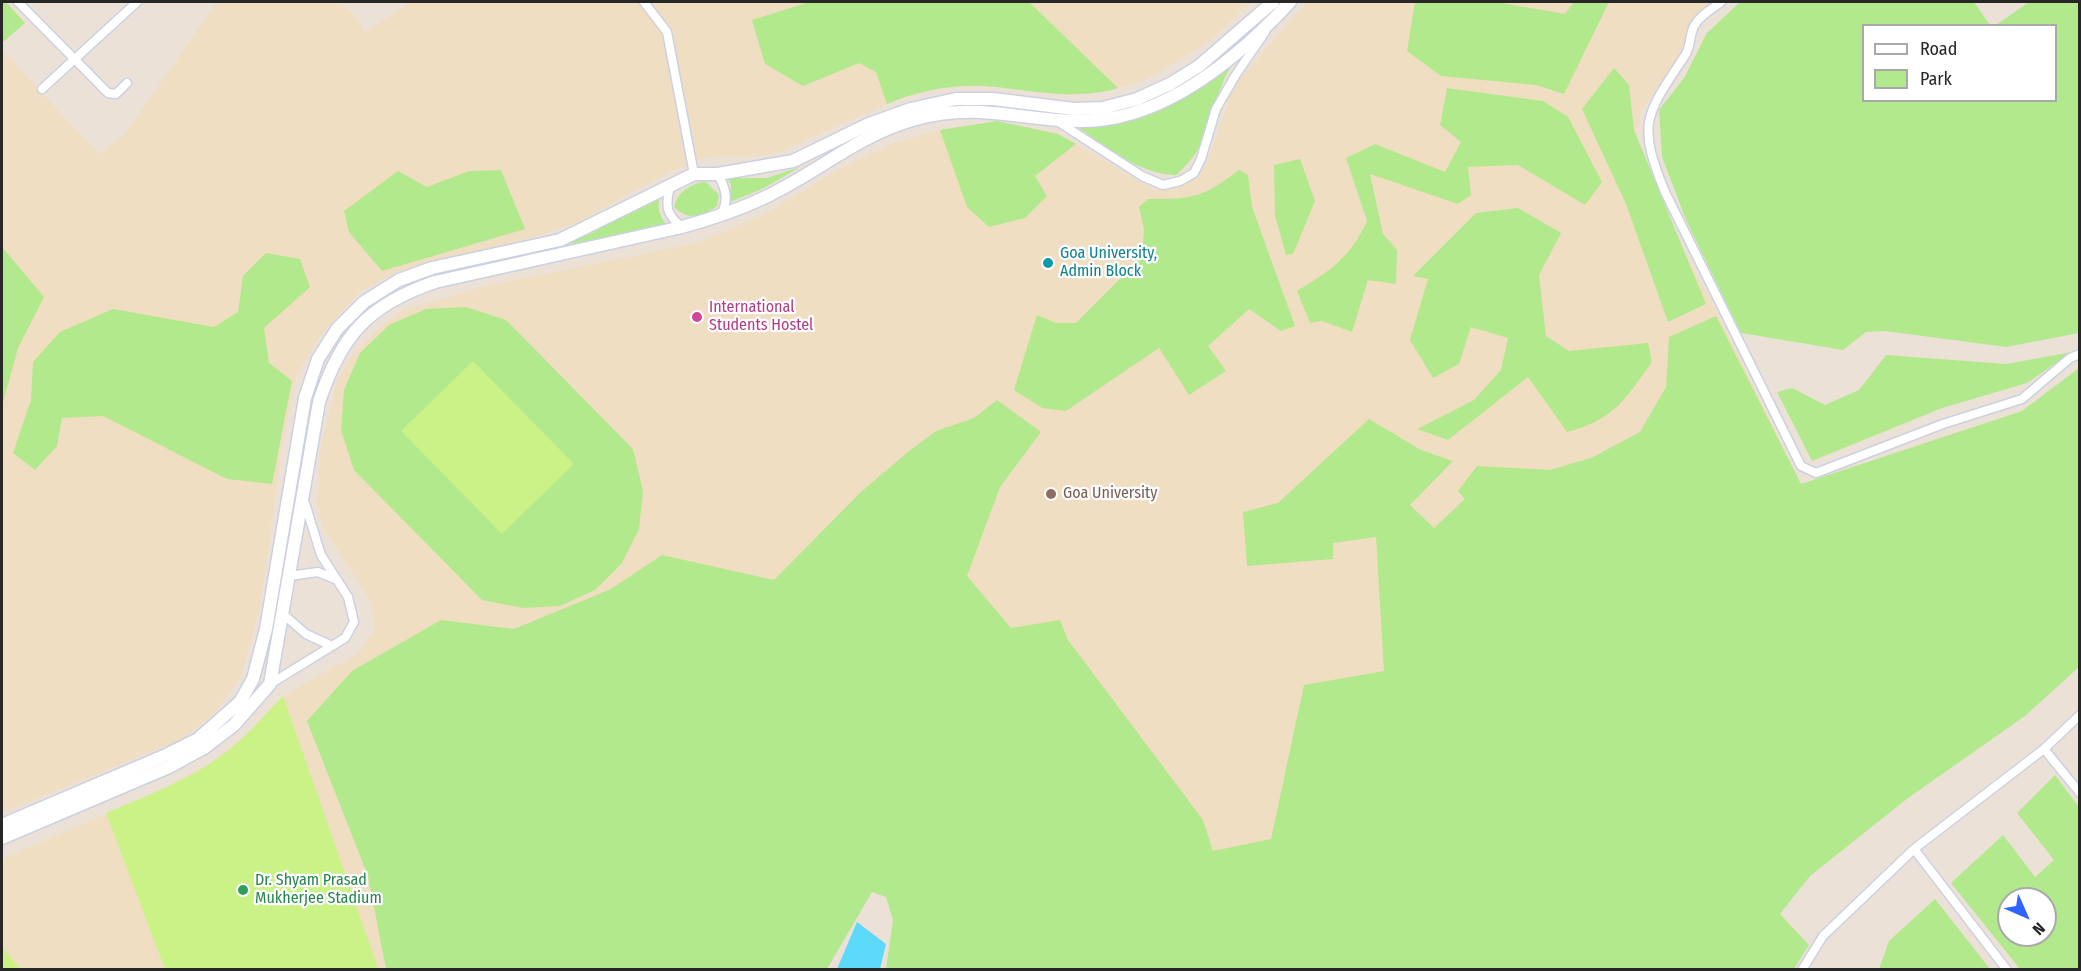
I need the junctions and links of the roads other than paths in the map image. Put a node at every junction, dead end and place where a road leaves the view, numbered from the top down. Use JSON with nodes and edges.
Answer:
{"nodes":[{"id":1,"x":18,"y":2,"type":"edge"},
{"id":2,"x":137,"y":2,"type":"edge"},
{"id":3,"x":644,"y":2,"type":"edge"},
{"id":4,"x":1273,"y":2,"type":"edge"},
{"id":5,"x":1290,"y":2,"type":"edge"},
{"id":6,"x":1721,"y":2,"type":"edge"},
{"id":7,"x":1276,"y":17,"type":"junction"},
{"id":8,"x":75,"y":59,"type":"junction"},
{"id":9,"x":127,"y":83,"type":"dead end"},
{"id":10,"x":42,"y":89,"type":"dead end"},
{"id":11,"x":1053,"y":119,"type":"junction"},
{"id":12,"x":693,"y":174,"type":"junction"},
{"id":13,"x":718,"y":174,"type":"junction"},
{"id":14,"x":680,"y":179,"type":"junction"},
{"id":15,"x":669,"y":191,"type":"joint"},
{"id":16,"x":721,"y":215,"type":"junction"},
{"id":17,"x":682,"y":227,"type":"junction"},
{"id":18,"x":2079,"y":354,"type":"edge"},
{"id":19,"x":297,"y":498,"type":"junction"},
{"id":20,"x":289,"y":576,"type":"junction"},
{"id":21,"x":336,"y":580,"type":"junction"},
{"id":22,"x":283,"y":614,"type":"junction"},
{"id":23,"x":332,"y":646,"type":"junction"},
{"id":24,"x":270,"y":684,"type":"junction"},
{"id":25,"x":2079,"y":715,"type":"edge"},
{"id":26,"x":2044,"y":749,"type":"junction"},
{"id":27,"x":122,"y":779,"type":"junction"},
{"id":28,"x":2079,"y":793,"type":"edge"},
{"id":29,"x":2,"y":825,"type":"edge"},
{"id":30,"x":2,"y":838,"type":"edge"},
{"id":31,"x":1914,"y":849,"type":"junction"},
{"id":32,"x":1802,"y":969,"type":"edge"},
{"id":33,"x":2007,"y":969,"type":"edge"}],
"edges":[{"from":1,"to":8,"type":"street"},
{"from":2,"to":8,"type":"street"},
{"from":3,"to":12,"type":"street"},
{"from":4,"to":13,"type":"main road"},
{"from":5,"to":7,"type":"main road"},
{"from":6,"to":18,"type":"street"},
{"from":7,"to":11,"type":"main road"},
{"from":7,"to":11,"type":"street"},
{"from":8,"to":9,"type":"street"},
{"from":8,"to":10,"type":"street"},
{"from":11,"to":16,"type":"main road"},
{"from":12,"to":13,"type":"main road"},
{"from":12,"to":14,"type":"main road"},
{"from":13,"to":16,"type":"street"},
{"from":14,"to":15,"type":"main road"},
{"from":14,"to":19,"type":"main road"},
{"from":15,"to":17,"type":"street"},
{"from":16,"to":17,"type":"main road"},
{"from":17,"to":19,"type":"main road"},
{"from":19,"to":20,"type":"main road"},
{"from":19,"to":21,"type":"street"},
{"from":19,"to":27,"type":"main road"},
{"from":20,"to":21,"type":"street"},
{"from":20,"to":22,"type":"main road"},
{"from":21,"to":23,"type":"street"},
{"from":22,"to":23,"type":"street"},
{"from":22,"to":24,"type":"main road"},
{"from":23,"to":24,"type":"street"},
{"from":24,"to":27,"type":"main road"},
{"from":25,"to":26,"type":"street"},
{"from":26,"to":28,"type":"street"},
{"from":26,"to":31,"type":"street"},
{"from":27,"to":29,"type":"main road"},
{"from":27,"to":30,"type":"main road"},
{"from":31,"to":32,"type":"street"},
{"from":31,"to":33,"type":"street"}]}
